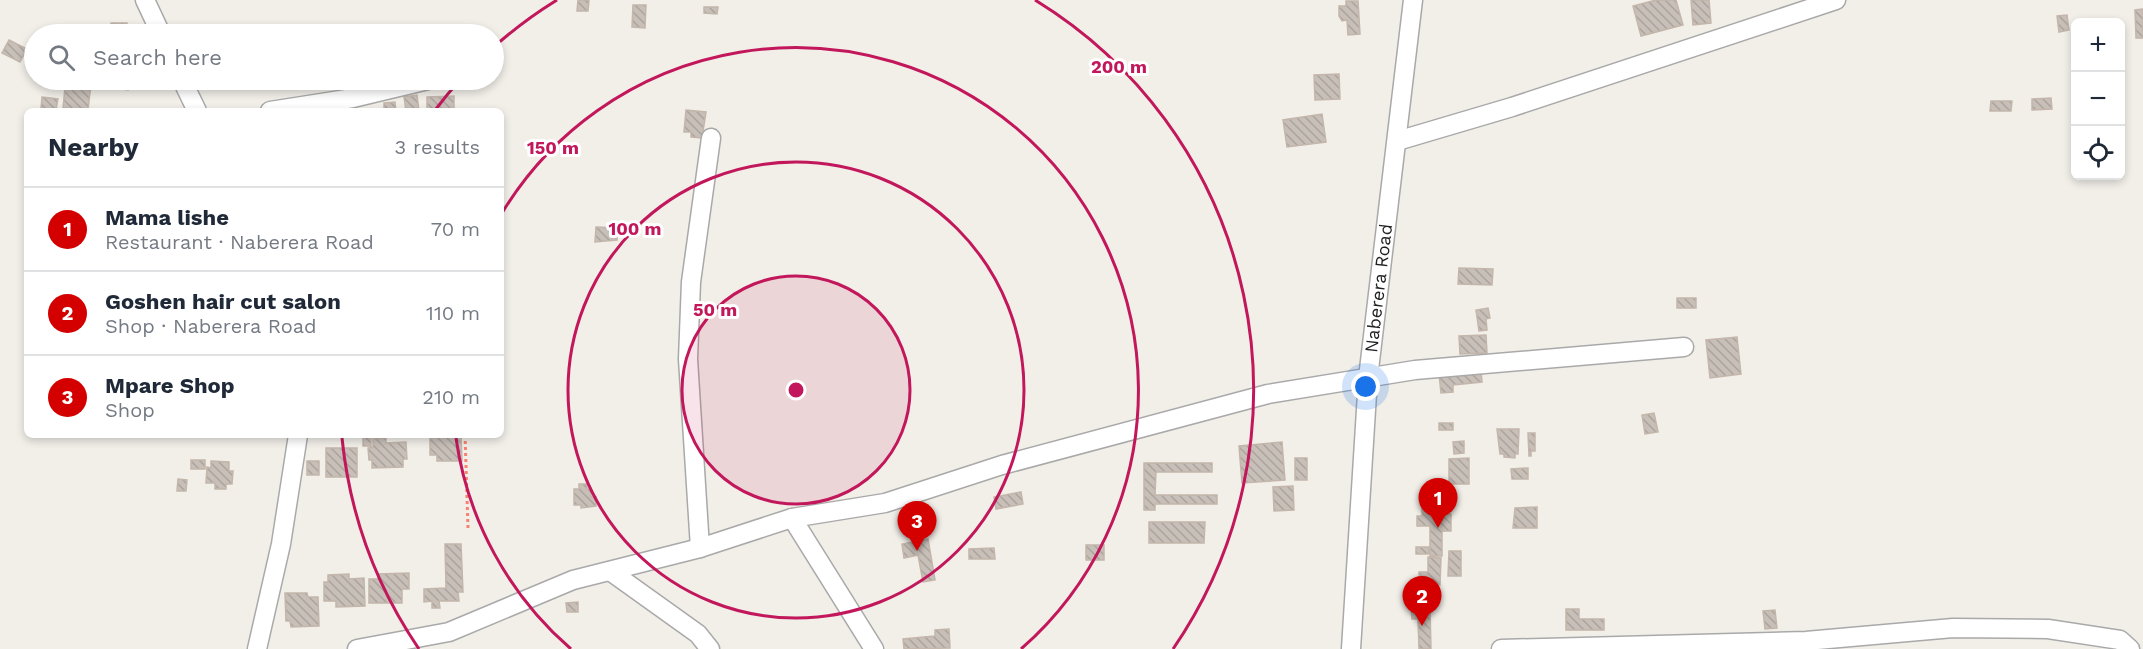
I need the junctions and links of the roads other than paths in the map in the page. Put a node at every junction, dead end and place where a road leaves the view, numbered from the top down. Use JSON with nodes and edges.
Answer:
{"nodes":[{"id":1,"x":145,"y":0,"type":"edge"},
{"id":2,"x":1413,"y":0,"type":"edge"},
{"id":3,"x":1836,"y":0,"type":"edge"},
{"id":4,"x":156,"y":24,"type":"edge"},
{"id":5,"x":187,"y":90,"type":"edge"},
{"id":6,"x":386,"y":90,"type":"edge"},
{"id":7,"x":196,"y":108,"type":"edge"},
{"id":8,"x":289,"y":108,"type":"edge"},
{"id":9,"x":711,"y":138,"type":"dead end"},
{"id":10,"x":1397,"y":141,"type":"junction"},
{"id":11,"x":1684,"y":347,"type":"dead end"},
{"id":12,"x":1368,"y":378,"type":"junction"},
{"id":13,"x":298,"y":438,"type":"edge"},
{"id":14,"x":792,"y":518,"type":"junction"},
{"id":15,"x":700,"y":548,"type":"junction"},
{"id":16,"x":610,"y":571,"type":"junction"},
{"id":17,"x":257,"y":649,"type":"edge"},
{"id":18,"x":357,"y":649,"type":"edge"},
{"id":19,"x":710,"y":649,"type":"edge"},
{"id":20,"x":874,"y":649,"type":"edge"},
{"id":21,"x":1351,"y":649,"type":"edge"},
{"id":22,"x":1501,"y":649,"type":"edge"},
{"id":23,"x":2130,"y":649,"type":"edge"}],
"edges":[{"from":1,"to":4,"type":"street"},
{"from":2,"to":10,"type":"street","name":"Naberera Road"},
{"from":3,"to":10,"type":"street"},
{"from":5,"to":7,"type":"street"},
{"from":6,"to":8,"type":"street"},
{"from":9,"to":15,"type":"street"},
{"from":10,"to":12,"type":"street","name":"Naberera Road"},
{"from":11,"to":12,"type":"street"},
{"from":12,"to":14,"type":"street"},
{"from":12,"to":21,"type":"street","name":"Naberera Road"},
{"from":13,"to":17,"type":"street"},
{"from":14,"to":15,"type":"street"},
{"from":14,"to":20,"type":"street"},
{"from":15,"to":16,"type":"street"},
{"from":16,"to":18,"type":"street"},
{"from":16,"to":19,"type":"street"},
{"from":22,"to":23,"type":"street"}]}
